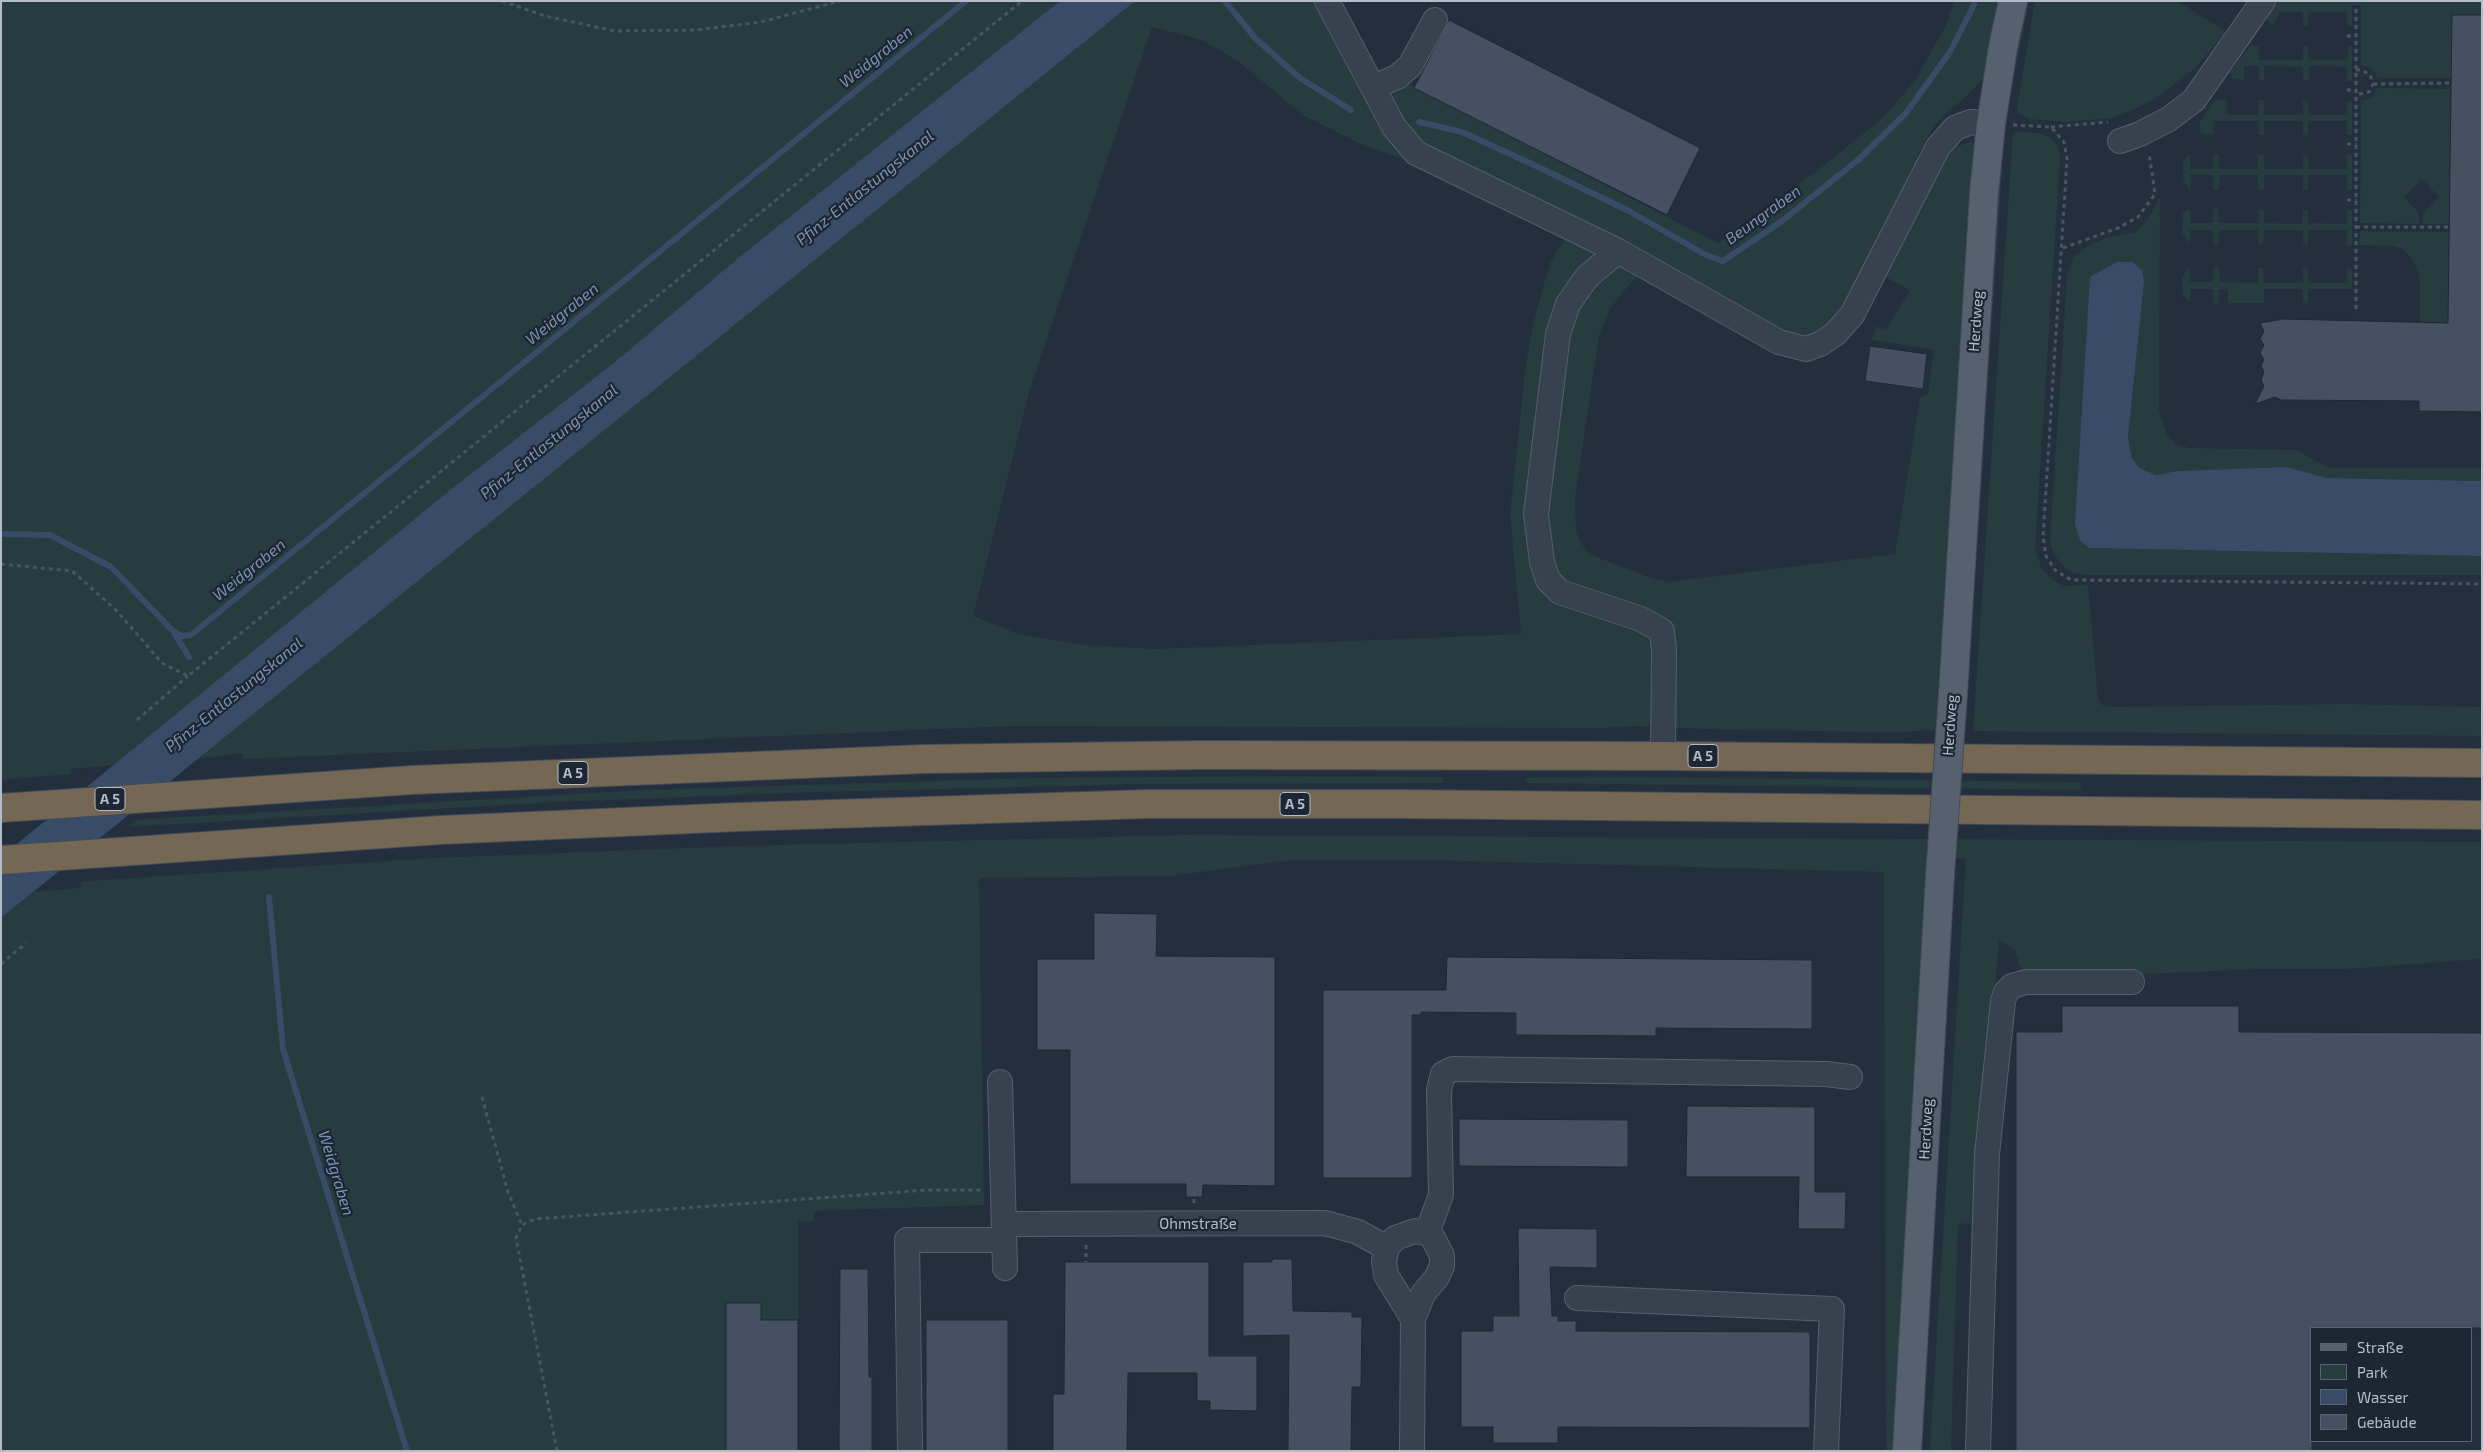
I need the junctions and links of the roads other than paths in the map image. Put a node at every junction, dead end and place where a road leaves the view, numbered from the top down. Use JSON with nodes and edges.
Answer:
{"nodes":[{"id":1,"x":1327,"y":1,"type":"edge"},
{"id":2,"x":2013,"y":1,"type":"edge"},
{"id":3,"x":2263,"y":1,"type":"edge"},
{"id":4,"x":1435,"y":20,"type":"dead end"},
{"id":5,"x":1373,"y":86,"type":"junction"},
{"id":6,"x":1991,"y":124,"type":"junction"},
{"id":7,"x":2130,"y":137,"type":"road end"},
{"id":8,"x":1618,"y":251,"type":"junction"},
{"id":9,"x":1663,"y":756,"type":"junction"},
{"id":10,"x":2482,"y":763,"type":"edge"},
{"id":11,"x":1,"y":808,"type":"edge"},
{"id":12,"x":2482,"y":815,"type":"edge"},
{"id":13,"x":1,"y":860,"type":"edge"},
{"id":14,"x":2132,"y":982,"type":"dead end"},
{"id":15,"x":1850,"y":1077,"type":"dead end"},
{"id":16,"x":1000,"y":1082,"type":"dead end"},
{"id":17,"x":1004,"y":1232,"type":"junction"},
{"id":18,"x":1427,"y":1233,"type":"junction"},
{"id":19,"x":1387,"y":1248,"type":"junction"},
{"id":20,"x":1005,"y":1268,"type":"dead end"},
{"id":21,"x":1577,"y":1298,"type":"dead end"},
{"id":22,"x":1413,"y":1319,"type":"junction"},
{"id":23,"x":910,"y":1451,"type":"edge"},
{"id":24,"x":1412,"y":1451,"type":"edge"},
{"id":25,"x":1826,"y":1451,"type":"edge"},
{"id":26,"x":1907,"y":1451,"type":"edge"},
{"id":27,"x":1978,"y":1451,"type":"edge"}],
"edges":[{"from":1,"to":5,"type":"street"},
{"from":2,"to":6,"type":"main road","name":"Herdweg"},
{"from":3,"to":7,"type":"street"},
{"from":4,"to":5,"type":"street"},
{"from":5,"to":8,"type":"street"},
{"from":6,"to":8,"type":"street"},
{"from":6,"to":26,"type":"main road","name":"Herdweg","bridge":true},
{"from":8,"to":9,"type":"street"},
{"from":9,"to":10,"type":"highway","number":"A 5"},
{"from":9,"to":11,"type":"highway","number":"A 5"},
{"from":12,"to":13,"type":"highway","number":"A 5"},
{"from":14,"to":27,"type":"street"},
{"from":15,"to":18,"type":"street"},
{"from":16,"to":17,"type":"street"},
{"from":17,"to":19,"type":"street","name":"Ohmstraße"},
{"from":17,"to":20,"type":"street"},
{"from":17,"to":23,"type":"street","name":"Ohmstraße"},
{"from":18,"to":19,"type":"street"},
{"from":18,"to":22,"type":"street"},
{"from":19,"to":22,"type":"street"},
{"from":21,"to":25,"type":"street"},
{"from":22,"to":24,"type":"street"}]}
